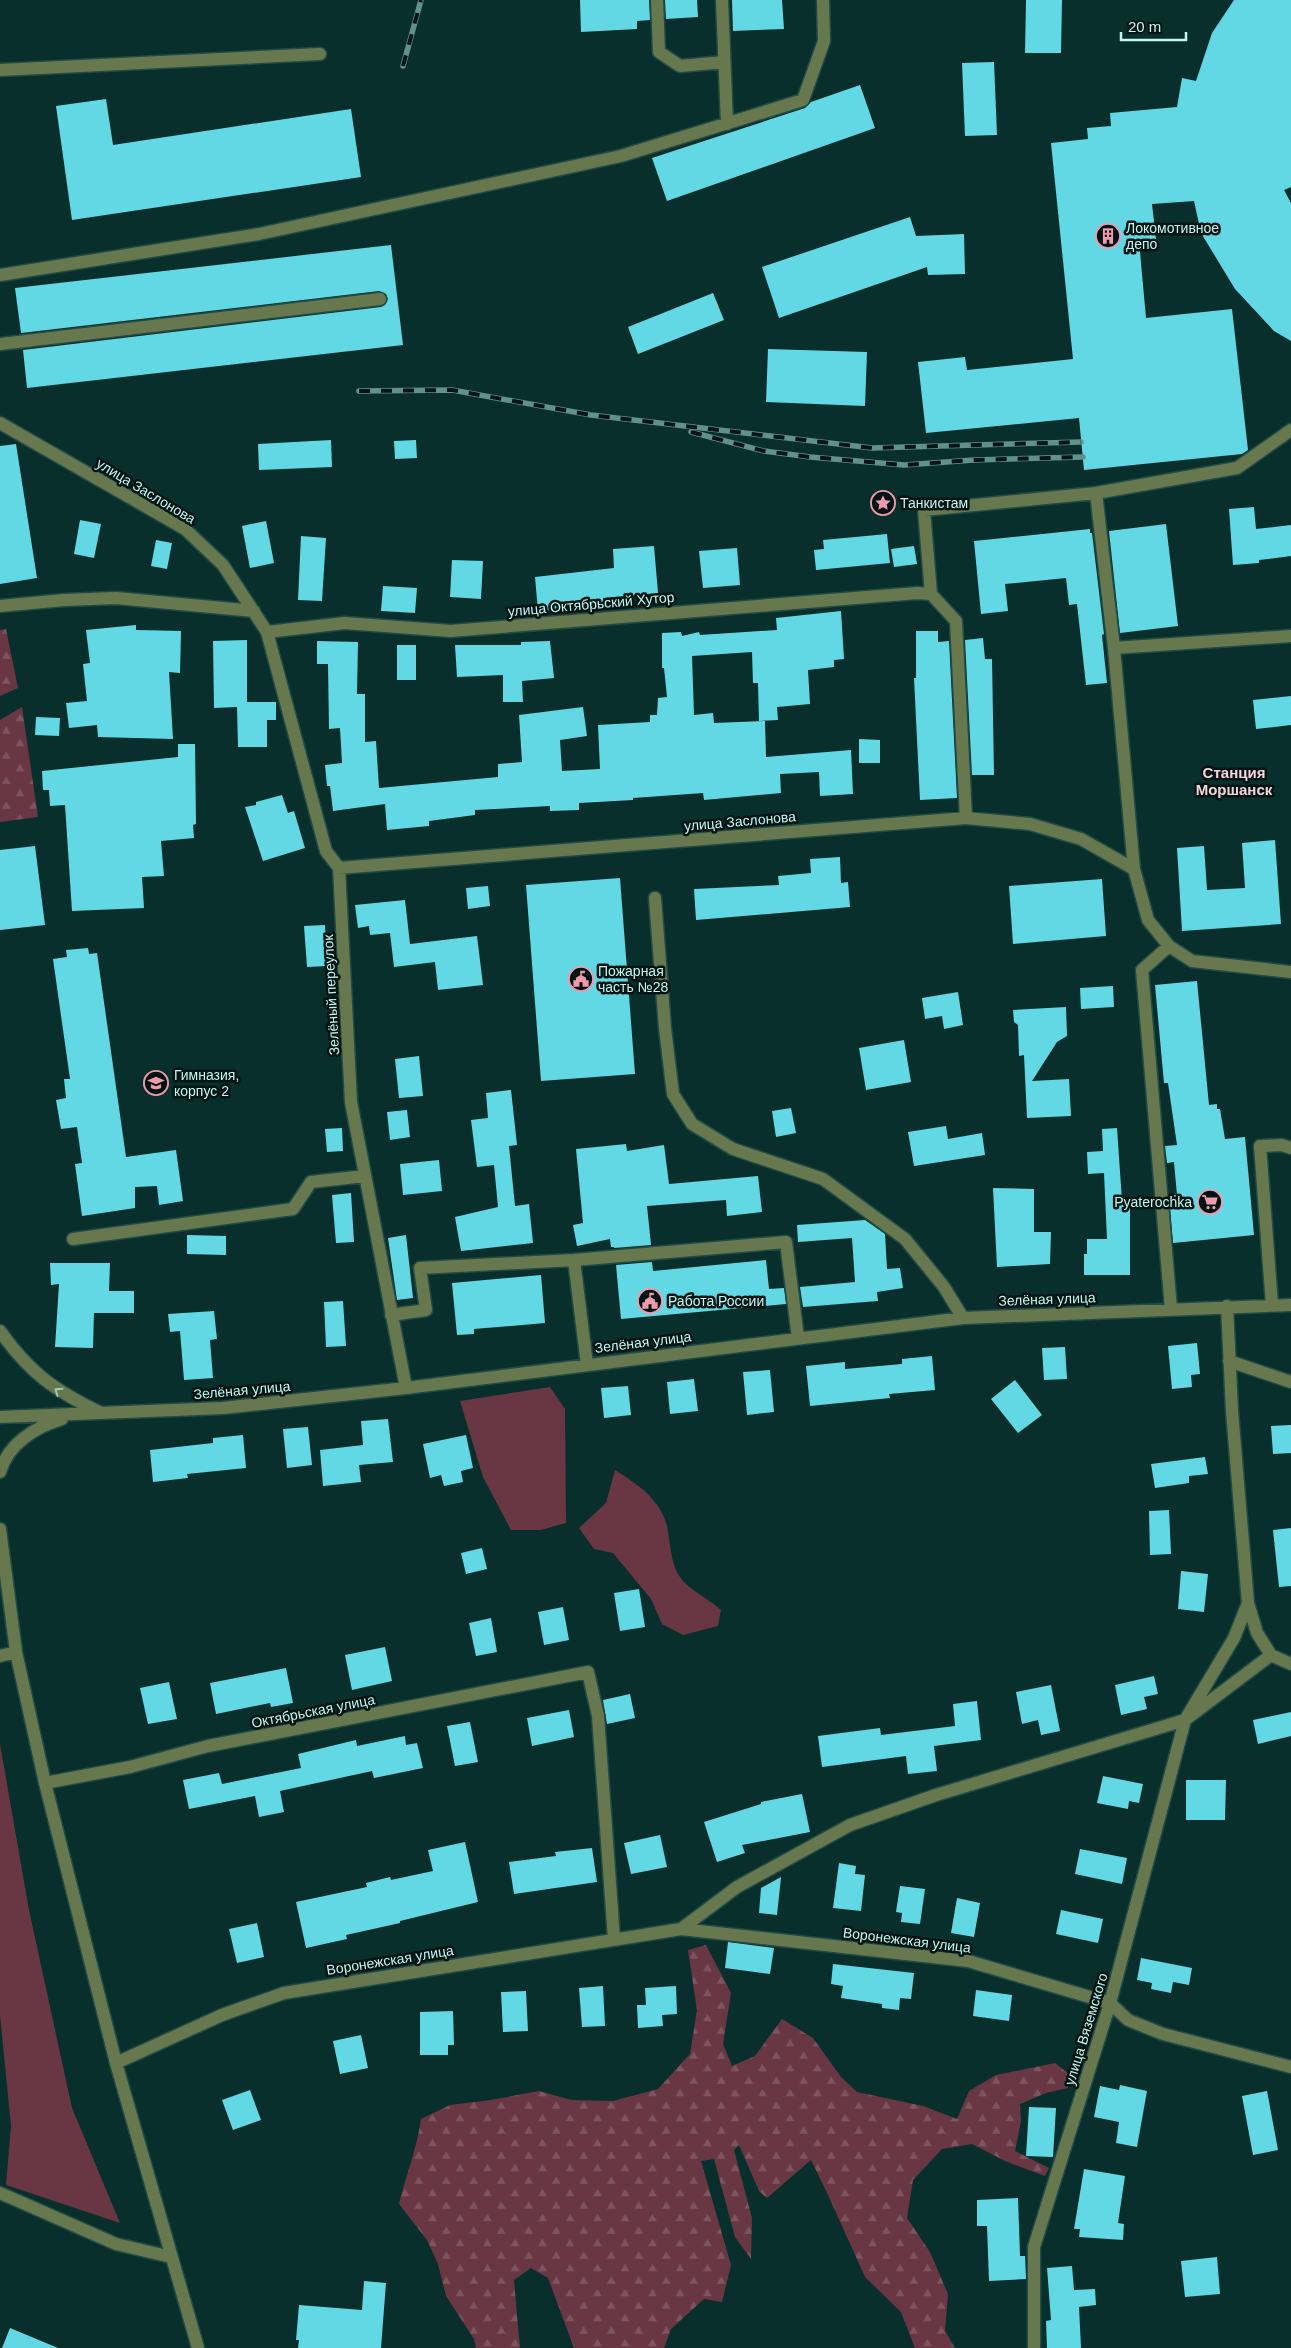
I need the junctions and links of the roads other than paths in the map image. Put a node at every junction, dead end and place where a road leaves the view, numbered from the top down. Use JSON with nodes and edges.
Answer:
{"nodes":[{"id":1,"x":657,"y":0,"type":"edge"},
{"id":2,"x":722,"y":0,"type":"edge"},
{"id":3,"x":823,"y":0,"type":"edge"},
{"id":4,"x":320,"y":54,"type":"dead end"},
{"id":5,"x":724,"y":62,"type":"junction"},
{"id":6,"x":0,"y":70,"type":"edge"},
{"id":7,"x":727,"y":124,"type":"junction"},
{"id":8,"x":0,"y":275,"type":"edge"},
{"id":9,"x":380,"y":299,"type":"dead end"},
{"id":10,"x":0,"y":344,"type":"edge"},
{"id":11,"x":0,"y":423,"type":"edge"},
{"id":12,"x":1291,"y":430,"type":"edge"},
{"id":13,"x":1096,"y":493,"type":"junction"},
{"id":14,"x":931,"y":594,"type":"junction"},
{"id":15,"x":0,"y":606,"type":"edge"},
{"id":16,"x":254,"y":611,"type":"junction"},
{"id":17,"x":267,"y":632,"type":"junction"},
{"id":18,"x":1291,"y":636,"type":"edge"},
{"id":19,"x":1114,"y":648,"type":"junction"},
{"id":20,"x":966,"y":818,"type":"junction"},
{"id":21,"x":339,"y":868,"type":"junction"},
{"id":22,"x":1134,"y":869,"type":"junction"},
{"id":23,"x":655,"y":898,"type":"dead end"},
{"id":24,"x":1169,"y":946,"type":"junction"},
{"id":25,"x":1291,"y":972,"type":"edge"},
{"id":26,"x":1291,"y":1148,"type":"edge"},
{"id":27,"x":365,"y":1176,"type":"junction"},
{"id":28,"x":73,"y":1239,"type":"dead end"},
{"id":29,"x":574,"y":1260,"type":"junction"},
{"id":30,"x":1272,"y":1305,"type":"junction"},
{"id":31,"x":1291,"y":1305,"type":"edge"},
{"id":32,"x":1227,"y":1306,"type":"junction"},
{"id":33,"x":1171,"y":1309,"type":"junction"},
{"id":34,"x":391,"y":1315,"type":"junction"},
{"id":35,"x":963,"y":1318,"type":"junction"},
{"id":36,"x":0,"y":1331,"type":"edge"},
{"id":37,"x":798,"y":1338,"type":"junction"},
{"id":38,"x":1230,"y":1362,"type":"junction"},
{"id":39,"x":587,"y":1365,"type":"junction"},
{"id":40,"x":1291,"y":1382,"type":"edge"},
{"id":41,"x":406,"y":1388,"type":"junction"},
{"id":42,"x":102,"y":1413,"type":"junction"},
{"id":43,"x":76,"y":1414,"type":"junction"},
{"id":44,"x":0,"y":1417,"type":"edge"},
{"id":45,"x":0,"y":1472,"type":"edge"},
{"id":46,"x":0,"y":1529,"type":"edge"},
{"id":47,"x":1248,"y":1603,"type":"junction"},
{"id":48,"x":16,"y":1652,"type":"junction"},
{"id":49,"x":1271,"y":1655,"type":"junction"},
{"id":50,"x":0,"y":1656,"type":"edge"},
{"id":51,"x":1291,"y":1664,"type":"edge"},
{"id":52,"x":1185,"y":1720,"type":"junction"},
{"id":53,"x":45,"y":1783,"type":"junction"},
{"id":54,"x":681,"y":1929,"type":"junction"},
{"id":55,"x":614,"y":1939,"type":"junction"},
{"id":56,"x":1110,"y":2003,"type":"junction"},
{"id":57,"x":116,"y":2063,"type":"junction"},
{"id":58,"x":1291,"y":2067,"type":"edge"},
{"id":59,"x":0,"y":2193,"type":"edge"},
{"id":60,"x":170,"y":2256,"type":"junction"},
{"id":61,"x":198,"y":2348,"type":"edge"},
{"id":62,"x":1034,"y":2348,"type":"edge"}],
"edges":[{"from":1,"to":5,"type":"street"},
{"from":2,"to":5,"type":"street"},
{"from":3,"to":7,"type":"street"},
{"from":4,"to":6,"type":"street"},
{"from":5,"to":7,"type":"street"},
{"from":7,"to":8,"type":"street"},
{"from":9,"to":10,"type":"street"},
{"from":11,"to":16,"type":"street","name":"улица Заслонова"},
{"from":12,"to":13,"type":"street"},
{"from":13,"to":14,"type":"street"},
{"from":13,"to":19,"type":"street"},
{"from":14,"to":17,"type":"street","name":"улица Октябрьский Хутор"},
{"from":14,"to":20,"type":"street"},
{"from":15,"to":16,"type":"street"},
{"from":16,"to":17,"type":"street"},
{"from":17,"to":21,"type":"street"},
{"from":18,"to":19,"type":"street"},
{"from":19,"to":22,"type":"street"},
{"from":20,"to":21,"type":"street","name":"улица Заслонова"},
{"from":20,"to":22,"type":"street","name":"улица Заслонова"},
{"from":21,"to":27,"type":"street","name":"Зелёный переулок"},
{"from":22,"to":24,"type":"street"},
{"from":23,"to":35,"type":"street"},
{"from":24,"to":25,"type":"street"},
{"from":24,"to":33,"type":"street"},
{"from":26,"to":30,"type":"street"},
{"from":27,"to":28,"type":"street"},
{"from":27,"to":34,"type":"street","name":"Зелёный переулок"},
{"from":29,"to":34,"type":"street"},
{"from":29,"to":37,"type":"street"},
{"from":29,"to":39,"type":"street"},
{"from":30,"to":31,"type":"street","name":"Зелёная улица"},
{"from":30,"to":32,"type":"street","name":"Зелёная улица"},
{"from":32,"to":33,"type":"street","name":"Зелёная улица"},
{"from":32,"to":38,"type":"street"},
{"from":33,"to":35,"type":"street","name":"Зелёная улица"},
{"from":34,"to":41,"type":"street","name":"Зелёный переулок"},
{"from":35,"to":37,"type":"street","name":"Зелёная улица"},
{"from":42,"to":36,"type":"street","one_way":true},
{"from":37,"to":39,"type":"street","name":"Зелёная улица"},
{"from":38,"to":40,"type":"street"},
{"from":38,"to":47,"type":"street"},
{"from":39,"to":41,"type":"street","name":"Зелёная улица"},
{"from":41,"to":42,"type":"street","name":"Зелёная улица"},
{"from":42,"to":43,"type":"street","name":"Зелёная улица"},
{"from":43,"to":44,"type":"street","name":"Зелёная улица"},
{"from":43,"to":45,"type":"street"},
{"from":46,"to":48,"type":"street"},
{"from":47,"to":49,"type":"street"},
{"from":47,"to":52,"type":"street","name":"улица Вяземского"},
{"from":48,"to":50,"type":"street"},
{"from":48,"to":53,"type":"street"},
{"from":49,"to":51,"type":"street"},
{"from":49,"to":52,"type":"street"},
{"from":52,"to":54,"type":"street","name":"Воронежская улица"},
{"from":52,"to":56,"type":"street","name":"улица Вяземского"},
{"from":53,"to":55,"type":"street","name":"Октябрьская улица"},
{"from":53,"to":57,"type":"street"},
{"from":54,"to":55,"type":"street","name":"Воронежская улица"},
{"from":54,"to":56,"type":"street","name":"Воронежская улица"},
{"from":55,"to":57,"type":"street","name":"Воронежская улица"},
{"from":56,"to":58,"type":"street","name":"Воронежская улица"},
{"from":56,"to":62,"type":"street","name":"улица Вяземского"},
{"from":57,"to":60,"type":"street"},
{"from":59,"to":60,"type":"street"},
{"from":60,"to":61,"type":"street"}]}
